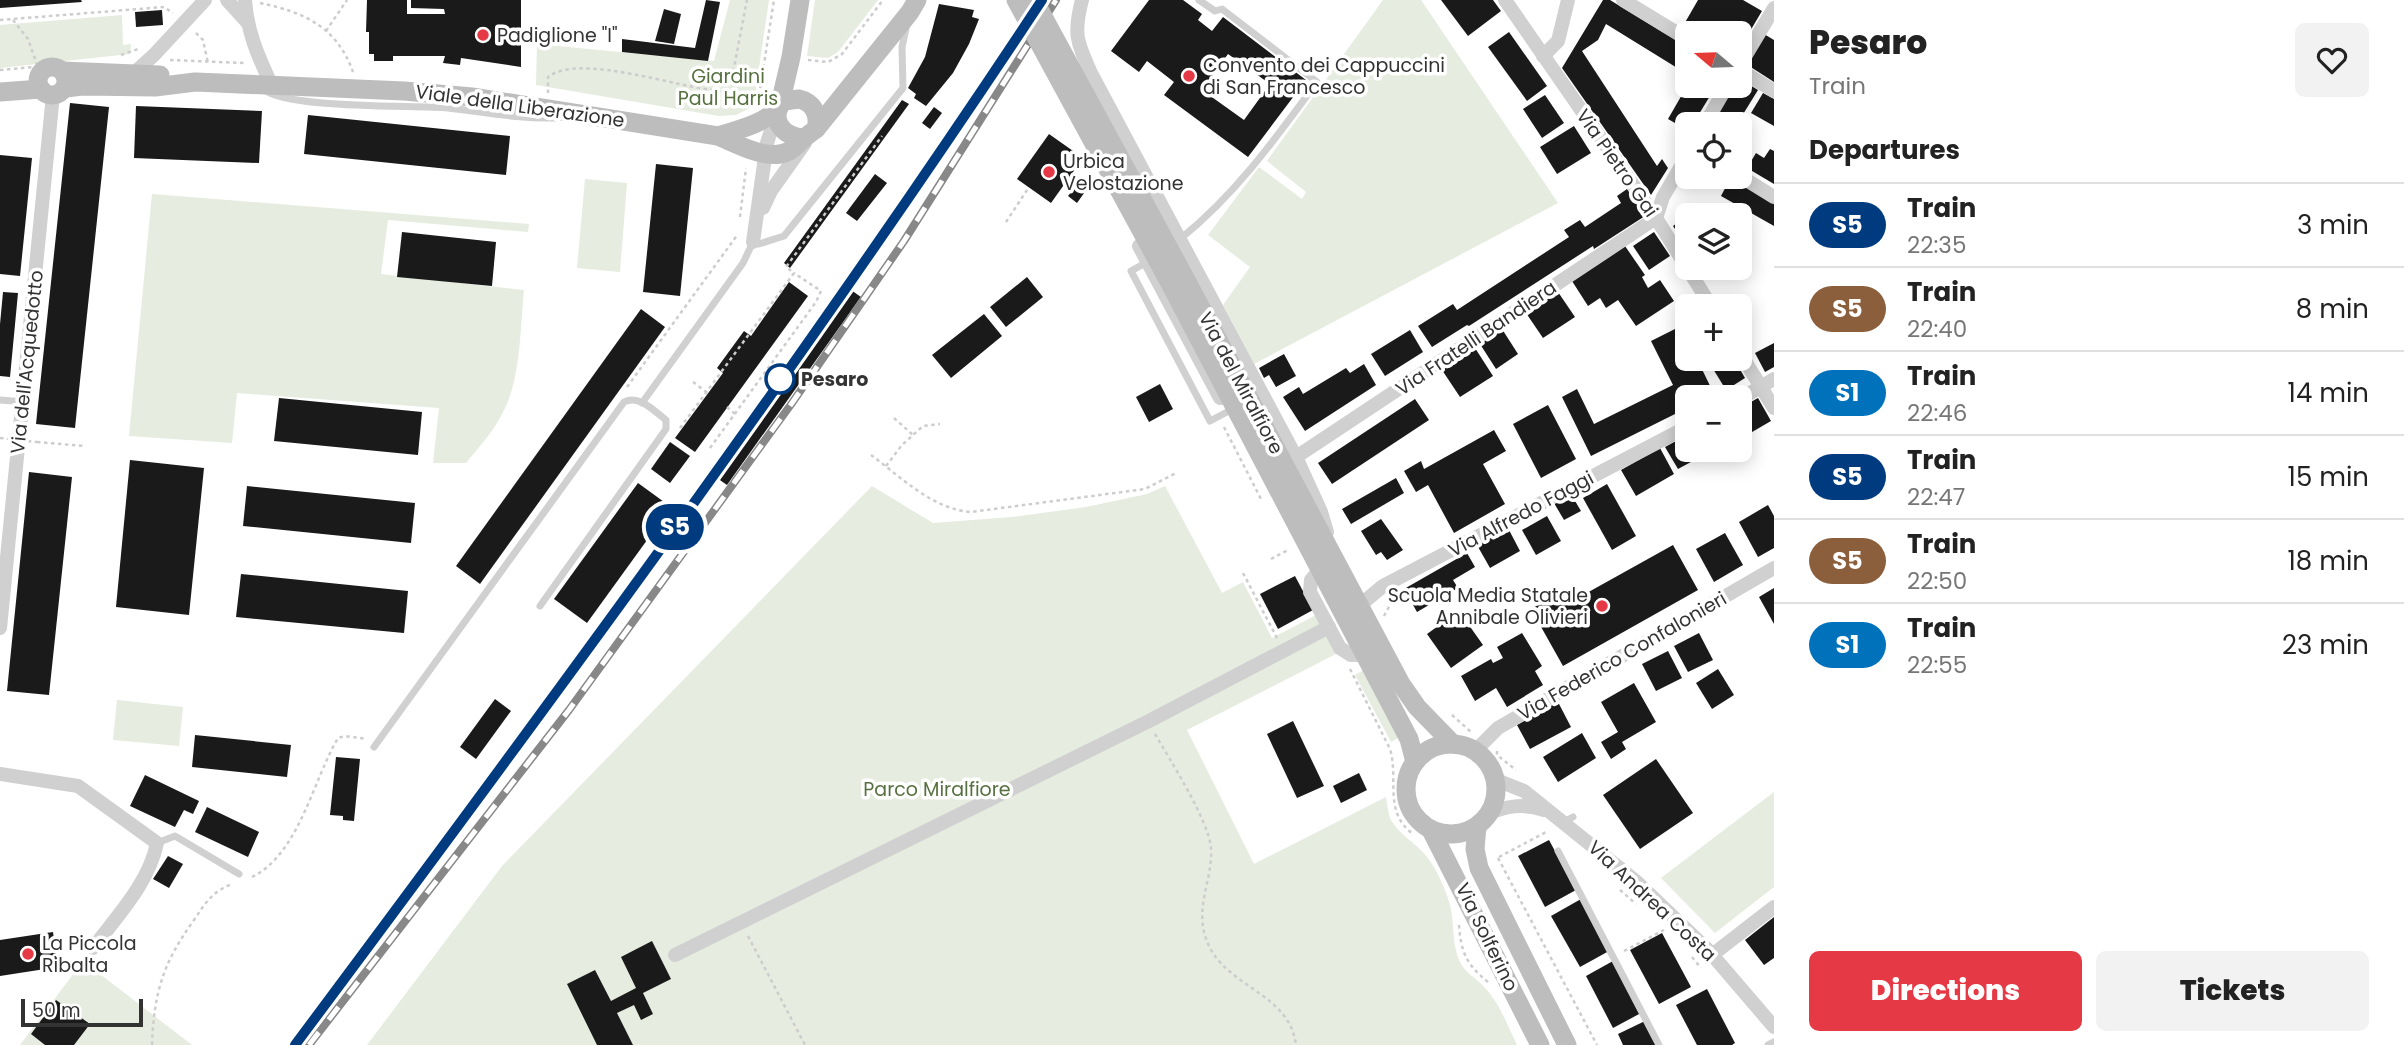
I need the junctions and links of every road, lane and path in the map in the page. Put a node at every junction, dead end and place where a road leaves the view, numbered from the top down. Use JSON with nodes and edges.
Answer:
{"nodes":[{"id":1,"x":205,"y":0,"type":"edge"},
{"id":2,"x":227,"y":0,"type":"edge"},
{"id":3,"x":245,"y":0,"type":"edge"},
{"id":4,"x":347,"y":0,"type":"edge"},
{"id":5,"x":747,"y":0,"type":"edge"},
{"id":6,"x":774,"y":0,"type":"edge"},
{"id":7,"x":800,"y":0,"type":"edge"},
{"id":8,"x":883,"y":0,"type":"edge"},
{"id":9,"x":929,"y":0,"type":"edge"},
{"id":10,"x":1016,"y":0,"type":"edge"},
{"id":11,"x":1082,"y":0,"type":"edge"},
{"id":12,"x":1199,"y":0,"type":"edge"},
{"id":13,"x":1505,"y":0,"type":"edge"},
{"id":14,"x":1568,"y":0,"type":"edge"},
{"id":15,"x":1623,"y":0,"type":"edge"},
{"id":16,"x":260,"y":3,"type":"dead end"},
{"id":17,"x":914,"y":6,"type":"edge"},
{"id":18,"x":1774,"y":8,"type":"edge"},
{"id":19,"x":1036,"y":13,"type":"edge"},
{"id":20,"x":176,"y":15,"type":"dead end"},
{"id":21,"x":12,"y":19,"type":"junction"},
{"id":22,"x":0,"y":20,"type":"edge"},
{"id":23,"x":247,"y":22,"type":"junction"},
{"id":24,"x":193,"y":30,"type":"dead end"},
{"id":25,"x":326,"y":31,"type":"junction"},
{"id":26,"x":1675,"y":31,"type":"edge"},
{"id":27,"x":1752,"y":45,"type":"edge"},
{"id":28,"x":1543,"y":56,"type":"junction"},
{"id":29,"x":798,"y":58,"type":"junction"},
{"id":30,"x":176,"y":62,"type":"dead end"},
{"id":31,"x":208,"y":63,"type":"junction"},
{"id":32,"x":246,"y":63,"type":"dead end"},
{"id":33,"x":0,"y":70,"type":"edge"},
{"id":34,"x":134,"y":73,"type":"junction"},
{"id":35,"x":1091,"y":73,"type":"junction"},
{"id":36,"x":354,"y":76,"type":"dead end"},
{"id":37,"x":1752,"y":77,"type":"edge"},
{"id":38,"x":0,"y":78,"type":"edge"},
{"id":39,"x":50,"y":81,"type":"junction"},
{"id":40,"x":195,"y":82,"type":"junction"},
{"id":41,"x":264,"y":84,"type":"junction"},
{"id":42,"x":1774,"y":91,"type":"edge"},
{"id":43,"x":0,"y":92,"type":"edge"},
{"id":44,"x":843,"y":93,"type":"junction"},
{"id":45,"x":548,"y":100,"type":"dead end"},
{"id":46,"x":807,"y":102,"type":"junction"},
{"id":47,"x":757,"y":104,"type":"dead end"},
{"id":48,"x":778,"y":109,"type":"junction"},
{"id":49,"x":575,"y":113,"type":"junction"},
{"id":50,"x":810,"y":133,"type":"junction"},
{"id":51,"x":883,"y":134,"type":"dead end"},
{"id":52,"x":718,"y":136,"type":"junction"},
{"id":53,"x":765,"y":153,"type":"junction"},
{"id":54,"x":747,"y":161,"type":"dead end"},
{"id":55,"x":1675,"y":176,"type":"edge"},
{"id":56,"x":1752,"y":184,"type":"edge"},
{"id":57,"x":1029,"y":187,"type":"dead end"},
{"id":58,"x":1774,"y":197,"type":"edge"},
{"id":59,"x":758,"y":218,"type":"junction"},
{"id":60,"x":1656,"y":218,"type":"junction"},
{"id":61,"x":1006,"y":222,"type":"dead end"},
{"id":62,"x":1131,"y":231,"type":"junction"},
{"id":63,"x":1175,"y":232,"type":"junction"},
{"id":64,"x":753,"y":242,"type":"junction"},
{"id":65,"x":1147,"y":261,"type":"junction"},
{"id":66,"x":794,"y":273,"type":"junction"},
{"id":67,"x":1704,"y":294,"type":"edge"},
{"id":68,"x":731,"y":358,"type":"junction"},
{"id":69,"x":736,"y":358,"type":"dead end"},
{"id":70,"x":1752,"y":366,"type":"edge"},
{"id":71,"x":693,"y":382,"type":"dead end"},
{"id":72,"x":1768,"y":383,"type":"edge"},
{"id":73,"x":624,"y":391,"type":"dead end"},
{"id":74,"x":1752,"y":392,"type":"edge"},
{"id":75,"x":707,"y":393,"type":"junction"},
{"id":76,"x":0,"y":400,"type":"edge"},
{"id":77,"x":24,"y":402,"type":"junction"},
{"id":78,"x":642,"y":403,"type":"junction"},
{"id":79,"x":727,"y":407,"type":"dead end"},
{"id":80,"x":1774,"y":408,"type":"edge"},
{"id":81,"x":736,"y":414,"type":"junction"},
{"id":82,"x":1222,"y":414,"type":"junction"},
{"id":83,"x":894,"y":418,"type":"dead end"},
{"id":84,"x":940,"y":424,"type":"dead end"},
{"id":85,"x":680,"y":428,"type":"dead end"},
{"id":86,"x":1675,"y":433,"type":"edge"},
{"id":87,"x":913,"y":435,"type":"junction"},
{"id":88,"x":0,"y":438,"type":"edge"},
{"id":89,"x":83,"y":446,"type":"dead end"},
{"id":90,"x":710,"y":448,"type":"dead end"},
{"id":91,"x":871,"y":455,"type":"dead end"},
{"id":92,"x":1296,"y":457,"type":"junction"},
{"id":93,"x":886,"y":467,"type":"junction"},
{"id":94,"x":1176,"y":473,"type":"dead end"},
{"id":95,"x":1263,"y":502,"type":"dead end"},
{"id":96,"x":1288,"y":550,"type":"dead end"},
{"id":97,"x":1271,"y":559,"type":"dead end"},
{"id":98,"x":1328,"y":564,"type":"junction"},
{"id":99,"x":1774,"y":568,"type":"edge"},
{"id":100,"x":1243,"y":573,"type":"dead end"},
{"id":101,"x":1392,"y":601,"type":"dead end"},
{"id":102,"x":540,"y":606,"type":"dead end"},
{"id":103,"x":1359,"y":606,"type":"junction"},
{"id":104,"x":1389,"y":626,"type":"dead end"},
{"id":105,"x":1329,"y":627,"type":"junction"},
{"id":106,"x":0,"y":628,"type":"edge"},
{"id":107,"x":1340,"y":648,"type":"junction"},
{"id":108,"x":1284,"y":650,"type":"junction"},
{"id":109,"x":1365,"y":655,"type":"junction"},
{"id":110,"x":1448,"y":712,"type":"dead end"},
{"id":111,"x":1149,"y":721,"type":"junction"},
{"id":112,"x":1475,"y":742,"type":"junction"},
{"id":113,"x":1452,"y":744,"type":"junction"},
{"id":114,"x":374,"y":747,"type":"dead end"},
{"id":115,"x":1415,"y":762,"type":"junction"},
{"id":116,"x":0,"y":774,"type":"edge"},
{"id":117,"x":1494,"y":779,"type":"junction"},
{"id":118,"x":1552,"y":813,"type":"junction"},
{"id":119,"x":1482,"y":820,"type":"junction"},
{"id":120,"x":1542,"y":826,"type":"dead end"},
{"id":121,"x":1422,"y":832,"type":"junction"},
{"id":122,"x":157,"y":843,"type":"junction"},
{"id":123,"x":1558,"y":852,"type":"dead end"},
{"id":124,"x":239,"y":874,"type":"dead end"},
{"id":125,"x":1619,"y":889,"type":"dead end"},
{"id":126,"x":1637,"y":905,"type":"dead end"},
{"id":127,"x":1774,"y":907,"type":"edge"},
{"id":128,"x":742,"y":923,"type":"junction"},
{"id":129,"x":1672,"y":938,"type":"dead end"},
{"id":130,"x":93,"y":948,"type":"dead end"},
{"id":131,"x":1688,"y":954,"type":"dead end"},
{"id":132,"x":675,"y":955,"type":"dead end"},
{"id":133,"x":1712,"y":955,"type":"junction"},
{"id":134,"x":1613,"y":957,"type":"junction"},
{"id":135,"x":1705,"y":972,"type":"dead end"},
{"id":136,"x":1774,"y":1027,"type":"edge"},
{"id":137,"x":1774,"y":1042,"type":"edge"},
{"id":138,"x":805,"y":1045,"type":"edge"},
{"id":139,"x":1296,"y":1045,"type":"edge"},
{"id":140,"x":1540,"y":1045,"type":"edge"},
{"id":141,"x":1567,"y":1045,"type":"edge"},
{"id":142,"x":1597,"y":1045,"type":"edge"},
{"id":143,"x":1659,"y":1045,"type":"edge"},
{"id":144,"x":1768,"y":1045,"type":"edge"}],
"edges":[{"from":1,"to":34,"type":"street"},
{"from":2,"to":23,"type":"street"},
{"from":3,"to":23,"type":"street"},
{"from":4,"to":25,"type":"path"},
{"from":5,"to":45,"type":"path"},
{"from":6,"to":47,"type":"path"},
{"from":7,"to":29,"type":"main road"},
{"from":8,"to":29,"type":"path"},
{"from":9,"to":17,"type":"main road"},
{"from":10,"to":19,"type":"main road","name":"Via del Miralfiore","bridge":true},
{"from":11,"to":35,"type":"street"},
{"from":12,"to":63,"type":"lane"},
{"from":13,"to":28,"type":"street","name":"Via Pietro Gai"},
{"from":14,"to":28,"type":"street"},
{"from":15,"to":26,"type":"street"},
{"from":16,"to":25,"type":"path"},
{"from":17,"to":44,"type":"main road"},
{"from":17,"to":64,"type":"lane"},
{"from":18,"to":27,"type":"street"},
{"from":19,"to":98,"type":"main road","name":"Via del Miralfiore","bridge":true},
{"from":20,"to":21,"type":"path"},
{"from":21,"to":22,"type":"path"},
{"from":21,"to":39,"type":"path"},
{"from":23,"to":41,"type":"street"},
{"from":24,"to":31,"type":"path"},
{"from":25,"to":36,"type":"path"},
{"from":28,"to":60,"type":"street","name":"Via Pietro Gai"},
{"from":29,"to":46,"type":"main road"},
{"from":29,"to":48,"type":"main road"},
{"from":30,"to":31,"type":"path"},
{"from":31,"to":32,"type":"path"},
{"from":33,"to":39,"type":"path"},
{"from":34,"to":39,"type":"main road","name":"Viale della Liberazione"},
{"from":34,"to":40,"type":"main road","name":"Viale della Liberazione"},
{"from":35,"to":62,"type":"street","name":"Via del Miralfiore"},
{"from":35,"to":63,"type":"street"},
{"from":37,"to":42,"type":"street"},
{"from":38,"to":39,"type":"main road","name":"Viale della Liberazione"},
{"from":39,"to":40,"type":"main road","name":"Viale della Liberazione"},
{"from":39,"to":43,"type":"main road","name":"Viale della Liberazione"},
{"from":39,"to":77,"type":"street","name":"Via dell'Acquedotto"},
{"from":40,"to":41,"type":"main road","name":"Viale della Liberazione"},
{"from":41,"to":49,"type":"main road","name":"Viale della Liberazione"},
{"from":41,"to":49,"type":"lane"},
{"from":44,"to":46,"type":"main road"},
{"from":44,"to":50,"type":"main road"},
{"from":46,"to":48,"type":"main road"},
{"from":46,"to":50,"type":"main road"},
{"from":48,"to":50,"type":"main road"},
{"from":48,"to":52,"type":"main road","name":"Viale della Liberazione"},
{"from":48,"to":53,"type":"street"},
{"from":49,"to":52,"type":"main road","name":"Viale della Liberazione"},
{"from":50,"to":53,"type":"main road"},
{"from":50,"to":59,"type":"street"},
{"from":51,"to":66,"type":"path"},
{"from":52,"to":53,"type":"main road","name":"Viale della Liberazione"},
{"from":53,"to":59,"type":"street"},
{"from":54,"to":73,"type":"path"},
{"from":55,"to":60,"type":"street"},
{"from":56,"to":58,"type":"street"},
{"from":57,"to":61,"type":"path"},
{"from":59,"to":64,"type":"street"},
{"from":60,"to":67,"type":"street","name":"Via Pietro Gai"},
{"from":60,"to":92,"type":"street","name":"Via Fratelli Bandiera"},
{"from":62,"to":63,"type":"street"},
{"from":62,"to":65,"type":"street","name":"Via del Miralfiore"},
{"from":63,"to":65,"type":"street"},
{"from":63,"to":92,"type":"street"},
{"from":64,"to":78,"type":"lane"},
{"from":65,"to":82,"type":"street","name":"Via del Miralfiore"},
{"from":65,"to":82,"type":"lane"},
{"from":66,"to":68,"type":"path"},
{"from":66,"to":81,"type":"path"},
{"from":68,"to":69,"type":"path"},
{"from":68,"to":75,"type":"path"},
{"from":70,"to":72,"type":"street"},
{"from":71,"to":75,"type":"path"},
{"from":72,"to":74,"type":"street"},
{"from":72,"to":80,"type":"street"},
{"from":75,"to":85,"type":"path"},
{"from":76,"to":77,"type":"lane"},
{"from":77,"to":106,"type":"street","name":"Via dell'Acquedotto"},
{"from":78,"to":102,"type":"lane"},
{"from":78,"to":114,"type":"lane"},
{"from":79,"to":81,"type":"path"},
{"from":81,"to":90,"type":"path"},
{"from":82,"to":95,"type":"path"},
{"from":82,"to":98,"type":"street","name":"Via del Miralfiore"},
{"from":83,"to":87,"type":"path"},
{"from":84,"to":87,"type":"path"},
{"from":86,"to":103,"type":"street","name":"Via Alfredo Faggi"},
{"from":87,"to":93,"type":"path"},
{"from":88,"to":89,"type":"path","bridge":true},
{"from":91,"to":93,"type":"path"},
{"from":92,"to":98,"type":"street"},
{"from":93,"to":94,"type":"path"},
{"from":96,"to":97,"type":"path"},
{"from":98,"to":103,"type":"main road","name":"Via del Miralfiore"},
{"from":98,"to":105,"type":"street"},
{"from":98,"to":109,"type":"main road","name":"Via del Miralfiore"},
{"from":99,"to":112,"type":"street","name":"Via Federico Confalonieri"},
{"from":100,"to":108,"type":"path"},
{"from":101,"to":104,"type":"path"},
{"from":103,"to":113,"type":"main road","name":"Via del Miralfiore"},
{"from":105,"to":107,"type":"street"},
{"from":105,"to":108,"type":"street"},
{"from":107,"to":109,"type":"street"},
{"from":107,"to":121,"type":"path"},
{"from":108,"to":111,"type":"street"},
{"from":109,"to":115,"type":"main road","name":"Via del Miralfiore"},
{"from":110,"to":112,"type":"path"},
{"from":111,"to":128,"type":"street"},
{"from":111,"to":139,"type":"path"},
{"from":112,"to":113,"type":"main road"},
{"from":112,"to":117,"type":"main road"},
{"from":113,"to":115,"type":"main road"},
{"from":115,"to":121,"type":"main road"},
{"from":116,"to":122,"type":"street"},
{"from":117,"to":118,"type":"street","name":"Via Andrea Costa"},
{"from":117,"to":119,"type":"main road"},
{"from":118,"to":119,"type":"street","name":"Via Andrea Costa"},
{"from":118,"to":133,"type":"street","name":"Via Andrea Costa"},
{"from":119,"to":121,"type":"main road"},
{"from":119,"to":141,"type":"main road","name":"Via Solferino"},
{"from":120,"to":142,"type":"path"},
{"from":121,"to":140,"type":"main road","name":"Via Solferino"},
{"from":122,"to":124,"type":"lane"},
{"from":122,"to":130,"type":"street"},
{"from":123,"to":134,"type":"lane"},
{"from":125,"to":126,"type":"path"},
{"from":127,"to":133,"type":"street"},
{"from":128,"to":132,"type":"street"},
{"from":128,"to":138,"type":"path"},
{"from":129,"to":134,"type":"path"},
{"from":131,"to":135,"type":"path"},
{"from":133,"to":136,"type":"street","name":"Via Andrea Costa"},
{"from":134,"to":143,"type":"lane"},
{"from":137,"to":144,"type":"lane"}]}
